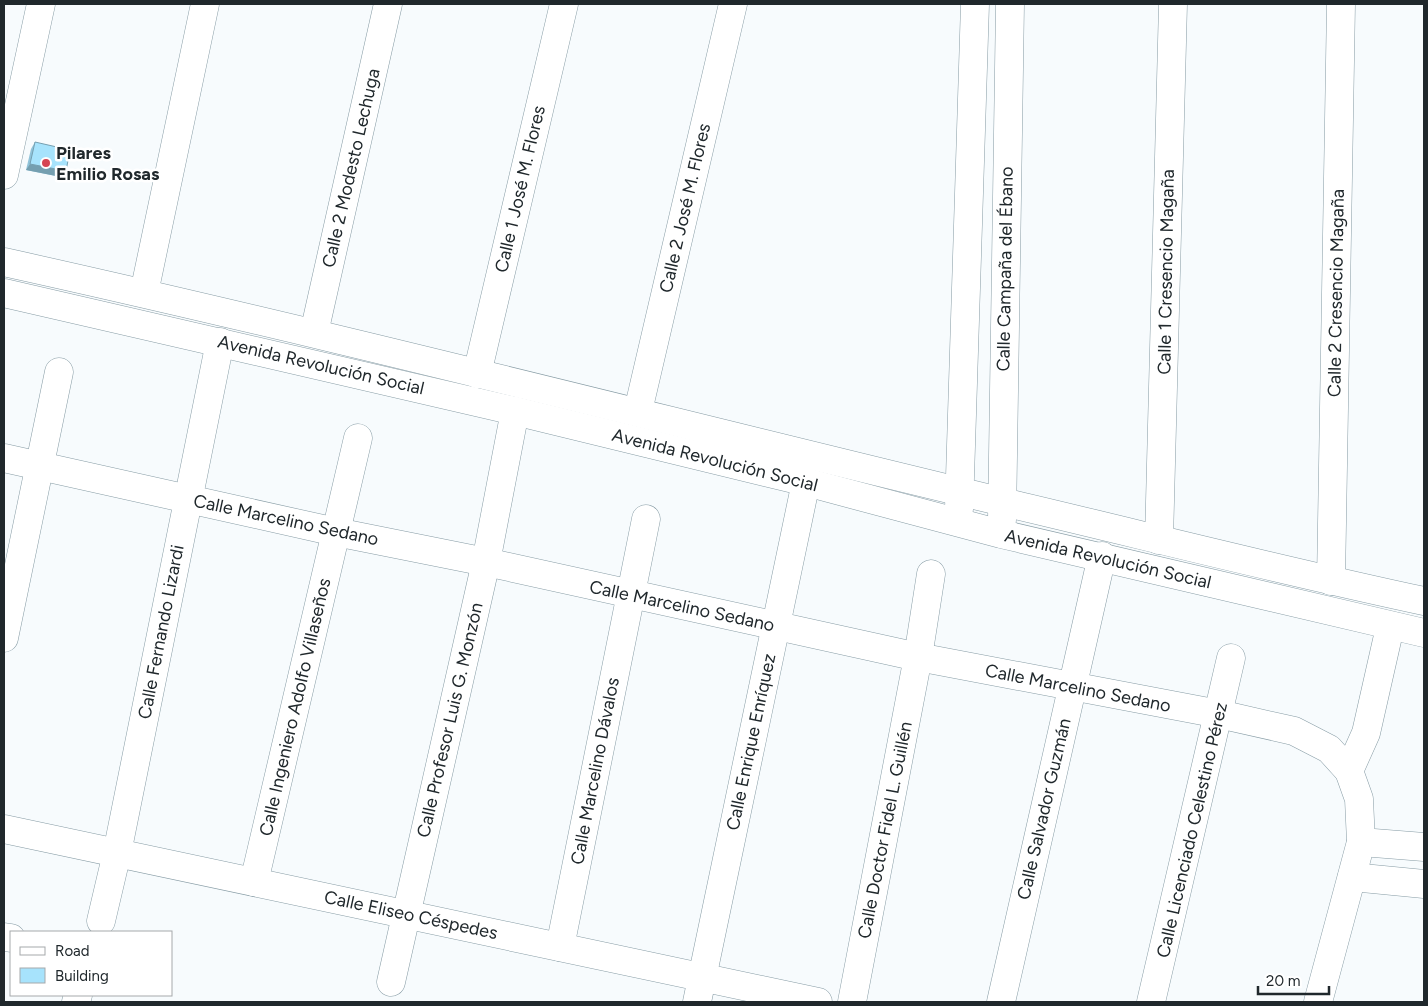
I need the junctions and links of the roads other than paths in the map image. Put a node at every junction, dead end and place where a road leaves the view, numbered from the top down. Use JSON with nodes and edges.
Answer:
{"nodes":[{"id":1,"x":41,"y":4,"type":"edge"},
{"id":2,"x":205,"y":4,"type":"edge"},
{"id":3,"x":388,"y":4,"type":"edge"},
{"id":4,"x":564,"y":4,"type":"edge"},
{"id":5,"x":733,"y":4,"type":"edge"},
{"id":6,"x":974,"y":4,"type":"edge"},
{"id":7,"x":1010,"y":4,"type":"edge"},
{"id":8,"x":1173,"y":4,"type":"edge"},
{"id":9,"x":1341,"y":4,"type":"edge"},
{"id":10,"x":4,"y":175,"type":"edge"},
{"id":11,"x":4,"y":262,"type":"edge"},
{"id":12,"x":4,"y":293,"type":"edge"},
{"id":13,"x":144,"y":293,"type":"junction"},
{"id":14,"x":314,"y":333,"type":"junction"},
{"id":15,"x":220,"y":342,"type":"junction"},
{"id":16,"x":59,"y":372,"type":"dead end"},
{"id":17,"x":477,"y":374,"type":"junction"},
{"id":18,"x":515,"y":411,"type":"junction"},
{"id":19,"x":638,"y":411,"type":"junction"},
{"id":20,"x":358,"y":438,"type":"dead end"},
{"id":21,"x":962,"y":445,"type":"junction"},
{"id":22,"x":1002,"y":449,"type":"junction"},
{"id":23,"x":4,"y":458,"type":"edge"},
{"id":24,"x":40,"y":466,"type":"junction"},
{"id":25,"x":806,"y":482,"type":"junction"},
{"id":26,"x":961,"y":492,"type":"junction"},
{"id":27,"x":188,"y":499,"type":"junction"},
{"id":28,"x":1002,"y":502,"type":"junction"},
{"id":29,"x":646,"y":519,"type":"dead end"},
{"id":30,"x":957,"y":522,"type":"junction"},
{"id":31,"x":336,"y":532,"type":"junction"},
{"id":32,"x":1001,"y":534,"type":"junction"},
{"id":33,"x":1159,"y":540,"type":"junction"},
{"id":34,"x":1102,"y":556,"type":"junction"},
{"id":35,"x":486,"y":562,"type":"junction"},
{"id":36,"x":931,"y":574,"type":"dead end"},
{"id":37,"x":1331,"y":581,"type":"junction"},
{"id":38,"x":629,"y":594,"type":"junction"},
{"id":39,"x":1424,"y":601,"type":"edge"},
{"id":40,"x":774,"y":626,"type":"junction"},
{"id":41,"x":1390,"y":627,"type":"junction"},
{"id":42,"x":1424,"y":634,"type":"edge"},
{"id":43,"x":4,"y":638,"type":"edge"},
{"id":44,"x":918,"y":657,"type":"junction"},
{"id":45,"x":1231,"y":658,"type":"dead end"},
{"id":46,"x":1072,"y":688,"type":"junction"},
{"id":47,"x":1219,"y":714,"type":"junction"},
{"id":48,"x":1349,"y":771,"type":"junction"},
{"id":49,"x":4,"y":829,"type":"edge"},
{"id":50,"x":1361,"y":842,"type":"junction"},
{"id":51,"x":1424,"y":847,"type":"edge"},
{"id":52,"x":117,"y":853,"type":"junction"},
{"id":53,"x":1352,"y":877,"type":"junction"},
{"id":54,"x":254,"y":882,"type":"junction"},
{"id":55,"x":1424,"y":884,"type":"edge"},
{"id":56,"x":406,"y":914,"type":"junction"},
{"id":57,"x":101,"y":921,"type":"dead end"},
{"id":58,"x":560,"y":947,"type":"junction"},
{"id":59,"x":391,"y":982,"type":"dead end"},
{"id":60,"x":699,"y":990,"type":"edge"},
{"id":61,"x":818,"y":1002,"type":"edge"},
{"id":62,"x":852,"y":1002,"type":"edge"},
{"id":63,"x":1001,"y":1002,"type":"edge"},
{"id":64,"x":1151,"y":1002,"type":"edge"},
{"id":65,"x":1318,"y":1002,"type":"edge"}],
"edges":[{"from":1,"to":10,"type":"street"},
{"from":2,"to":13,"type":"street"},
{"from":3,"to":14,"type":"street","name":"Calle 2 Modesto Lechuga"},
{"from":4,"to":17,"type":"street","name":"Calle 1 José M. Flores"},
{"from":5,"to":19,"type":"street","name":"Calle 2 José M. Flores"},
{"from":6,"to":21,"type":"street","name":"Calle Campaña del Ébano"},
{"from":7,"to":22,"type":"street","name":"Calle Campaña del Ébano"},
{"from":8,"to":33,"type":"street","name":"Calle 1 Cresencio Magaña"},
{"from":9,"to":37,"type":"street","name":"Calle 2 Cresencio Magaña"},
{"from":11,"to":13,"type":"street","name":"Avenida Revolución Social"},
{"from":12,"to":15,"type":"street","name":"Avenida Revolución Social"},
{"from":13,"to":14,"type":"street","name":"Avenida Revolución Social"},
{"from":14,"to":17,"type":"street","name":"Avenida Revolución Social"},
{"from":15,"to":18,"type":"street","name":"Avenida Revolución Social"},
{"from":15,"to":27,"type":"street","name":"Calle Fernando Lizardi"},
{"from":16,"to":24,"type":"street"},
{"from":17,"to":19,"type":"street","name":"Avenida Revolución Social"},
{"from":18,"to":25,"type":"street","name":"Avenida Revolución Social"},
{"from":18,"to":35,"type":"street","name":"Calle Profesor Luis G. Monzón"},
{"from":19,"to":26,"type":"street","name":"Avenida Revolución Social"},
{"from":20,"to":31,"type":"street","name":"Calle Ingeniero Adolfo Villaseños"},
{"from":21,"to":22,"type":"street"},
{"from":21,"to":26,"type":"street","name":"Calle Campaña del Ébano"},
{"from":22,"to":28,"type":"street","name":"Calle Campaña del Ébano"},
{"from":23,"to":24,"type":"street","name":"Calle Marcelino Sedano"},
{"from":24,"to":27,"type":"street","name":"Calle Marcelino Sedano"},
{"from":24,"to":43,"type":"street"},
{"from":25,"to":30,"type":"street","name":"Avenida Revolución Social"},
{"from":25,"to":40,"type":"street","name":"Calle Enrique Enríquez"},
{"from":26,"to":28,"type":"street","name":"Avenida Revolución Social"},
{"from":26,"to":30,"type":"street","name":"Calle Campaña del Ébano"},
{"from":27,"to":31,"type":"street","name":"Calle Marcelino Sedano"},
{"from":27,"to":52,"type":"street","name":"Calle Fernando Lizardi"},
{"from":28,"to":32,"type":"street","name":"Calle Campaña del Ébano"},
{"from":28,"to":33,"type":"street","name":"Avenida Revolución Social"},
{"from":29,"to":38,"type":"street","name":"Calle Marcelino Dávalos"},
{"from":30,"to":32,"type":"street","name":"Avenida Revolución Social"},
{"from":31,"to":35,"type":"street","name":"Calle Marcelino Sedano"},
{"from":31,"to":54,"type":"street","name":"Calle Ingeniero Adolfo Villaseños"},
{"from":32,"to":34,"type":"street","name":"Avenida Revolución Social"},
{"from":33,"to":37,"type":"street","name":"Avenida Revolución Social"},
{"from":34,"to":41,"type":"street","name":"Avenida Revolución Social"},
{"from":34,"to":46,"type":"street","name":"Calle Salvador Guzmán"},
{"from":35,"to":38,"type":"street","name":"Calle Marcelino Sedano"},
{"from":35,"to":56,"type":"street","name":"Calle Profesor Luis G. Monzón"},
{"from":36,"to":44,"type":"street","name":"Calle Doctor Fidel L. Guillén"},
{"from":37,"to":39,"type":"street","name":"Avenida Revolución Social"},
{"from":38,"to":40,"type":"street","name":"Calle Marcelino Sedano"},
{"from":38,"to":58,"type":"street","name":"Calle Marcelino Dávalos"},
{"from":40,"to":44,"type":"street","name":"Calle Marcelino Sedano"},
{"from":40,"to":60,"type":"street","name":"Calle Enrique Enríquez"},
{"from":41,"to":42,"type":"street","name":"Avenida Revolución Social"},
{"from":41,"to":48,"type":"street"},
{"from":44,"to":46,"type":"street","name":"Calle Marcelino Sedano"},
{"from":44,"to":62,"type":"street","name":"Calle Doctor Fidel L. Guillén"},
{"from":45,"to":47,"type":"street","name":"Calle Licenciado Celestino Pérez"},
{"from":46,"to":47,"type":"street","name":"Calle Marcelino Sedano"},
{"from":46,"to":63,"type":"street","name":"Calle Salvador Guzmán"},
{"from":47,"to":48,"type":"street","name":"Calle Marcelino Sedano"},
{"from":47,"to":64,"type":"street","name":"Calle Licenciado Celestino Pérez"},
{"from":48,"to":50,"type":"street"},
{"from":49,"to":52,"type":"street","name":"Calle Eliseo Céspedes"},
{"from":50,"to":51,"type":"street"},
{"from":50,"to":53,"type":"street"},
{"from":52,"to":54,"type":"street","name":"Calle Eliseo Céspedes"},
{"from":52,"to":57,"type":"street","name":"Calle Fernando Lizardi"},
{"from":53,"to":55,"type":"street"},
{"from":53,"to":65,"type":"street"},
{"from":54,"to":56,"type":"street","name":"Calle Eliseo Céspedes"},
{"from":56,"to":58,"type":"street","name":"Calle Eliseo Céspedes"},
{"from":56,"to":59,"type":"street","name":"Calle Profesor Luis G. Monzón"},
{"from":58,"to":60,"type":"street","name":"Calle Eliseo Céspedes"},
{"from":60,"to":61,"type":"street","name":"Calle Eliseo Céspedes"}]}
